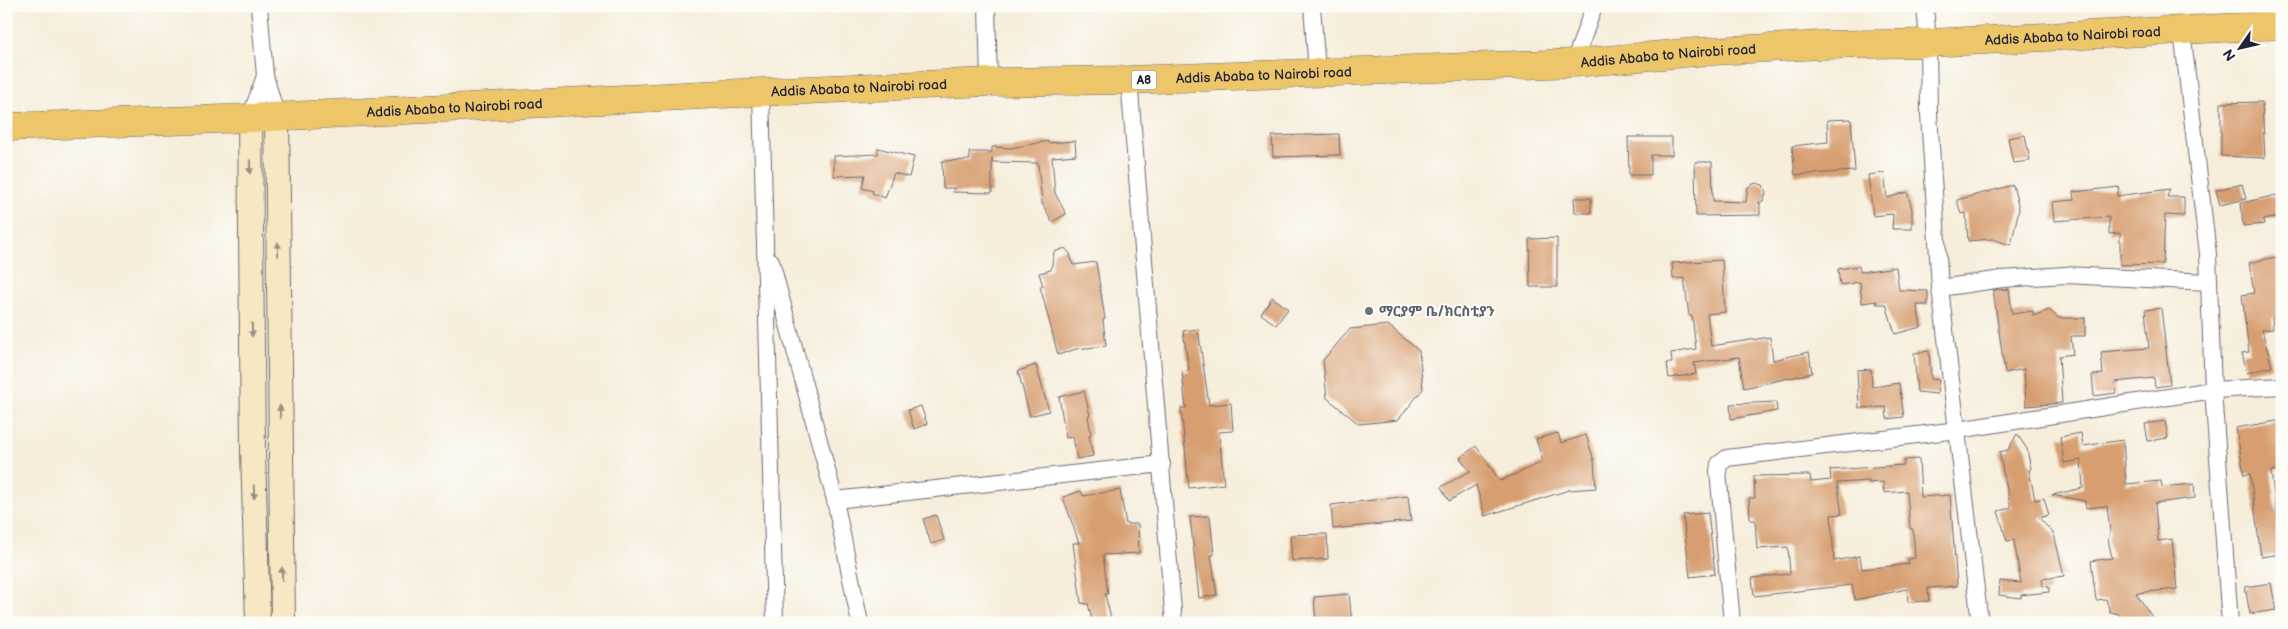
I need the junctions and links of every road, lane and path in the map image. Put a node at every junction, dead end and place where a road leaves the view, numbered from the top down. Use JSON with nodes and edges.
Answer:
{"nodes":[{"id":1,"x":259,"y":6,"type":"edge"},
{"id":2,"x":987,"y":6,"type":"edge"},
{"id":3,"x":1312,"y":6,"type":"edge"},
{"id":4,"x":1594,"y":6,"type":"edge"},
{"id":5,"x":1925,"y":6,"type":"edge"},
{"id":6,"x":2282,"y":25,"type":"edge"},
{"id":7,"x":2182,"y":31,"type":"junction"},
{"id":8,"x":1928,"y":43,"type":"junction"},
{"id":9,"x":1574,"y":63,"type":"junction"},
{"id":10,"x":1317,"y":72,"type":"junction"},
{"id":11,"x":264,"y":76,"type":"junction"},
{"id":12,"x":1129,"y":80,"type":"junction"},
{"id":13,"x":989,"y":82,"type":"junction"},
{"id":14,"x":761,"y":92,"type":"junction"},
{"id":15,"x":276,"y":117,"type":"junction"},
{"id":16,"x":250,"y":118,"type":"junction"},
{"id":17,"x":6,"y":127,"type":"edge"},
{"id":18,"x":764,"y":235,"type":"junction"},
{"id":19,"x":2209,"y":282,"type":"junction"},
{"id":20,"x":1940,"y":288,"type":"junction"},
{"id":21,"x":2282,"y":386,"type":"edge"},
{"id":22,"x":2212,"y":390,"type":"junction"},
{"id":23,"x":1958,"y":430,"type":"junction"},
{"id":24,"x":1162,"y":464,"type":"junction"},
{"id":25,"x":835,"y":500,"type":"junction"},
{"id":26,"x":258,"y":623,"type":"edge"},
{"id":27,"x":283,"y":623,"type":"edge"},
{"id":28,"x":775,"y":623,"type":"edge"},
{"id":29,"x":860,"y":623,"type":"edge"},
{"id":30,"x":1174,"y":623,"type":"edge"},
{"id":31,"x":1732,"y":623,"type":"edge"},
{"id":32,"x":1980,"y":623,"type":"edge"},
{"id":33,"x":2230,"y":623,"type":"edge"}],
"edges":[{"from":1,"to":11,"type":"street"},
{"from":2,"to":13,"type":"street"},
{"from":3,"to":10,"type":"street"},
{"from":4,"to":9,"type":"street"},
{"from":5,"to":8,"type":"street"},
{"from":6,"to":7,"type":"highway","name":"Addis Ababa to Nairobi road","number":"A8"},
{"from":7,"to":8,"type":"highway","name":"Addis Ababa to Nairobi road","number":"A8"},
{"from":7,"to":19,"type":"street"},
{"from":8,"to":9,"type":"highway","name":"Addis Ababa to Nairobi road","number":"A8"},
{"from":8,"to":20,"type":"street"},
{"from":9,"to":10,"type":"highway","name":"Addis Ababa to Nairobi road","number":"A8"},
{"from":10,"to":12,"type":"highway","name":"Addis Ababa to Nairobi road","number":"A8"},
{"from":11,"to":15,"type":"street"},
{"from":11,"to":16,"type":"street"},
{"from":12,"to":13,"type":"highway","name":"Addis Ababa to Nairobi road","number":"A8"},
{"from":12,"to":24,"type":"street"},
{"from":13,"to":14,"type":"highway","name":"Addis Ababa to Nairobi road","number":"A8"},
{"from":14,"to":15,"type":"highway","name":"Addis Ababa to Nairobi road","number":"A8"},
{"from":14,"to":18,"type":"street"},
{"from":15,"to":16,"type":"highway","name":"Addis Ababa to Nairobi road","number":"A8"},
{"from":27,"to":15,"type":"street","one_way":true},
{"from":16,"to":17,"type":"highway","name":"Addis Ababa to Nairobi road","number":"A8"},
{"from":16,"to":26,"type":"street","one_way":true},
{"from":18,"to":25,"type":"street"},
{"from":18,"to":28,"type":"street"},
{"from":19,"to":20,"type":"street"},
{"from":19,"to":22,"type":"street"},
{"from":20,"to":23,"type":"street"},
{"from":21,"to":22,"type":"street"},
{"from":22,"to":23,"type":"street"},
{"from":22,"to":33,"type":"street"},
{"from":23,"to":31,"type":"street"},
{"from":23,"to":32,"type":"street"},
{"from":24,"to":25,"type":"street"},
{"from":24,"to":30,"type":"street"},
{"from":25,"to":29,"type":"street"}]}
